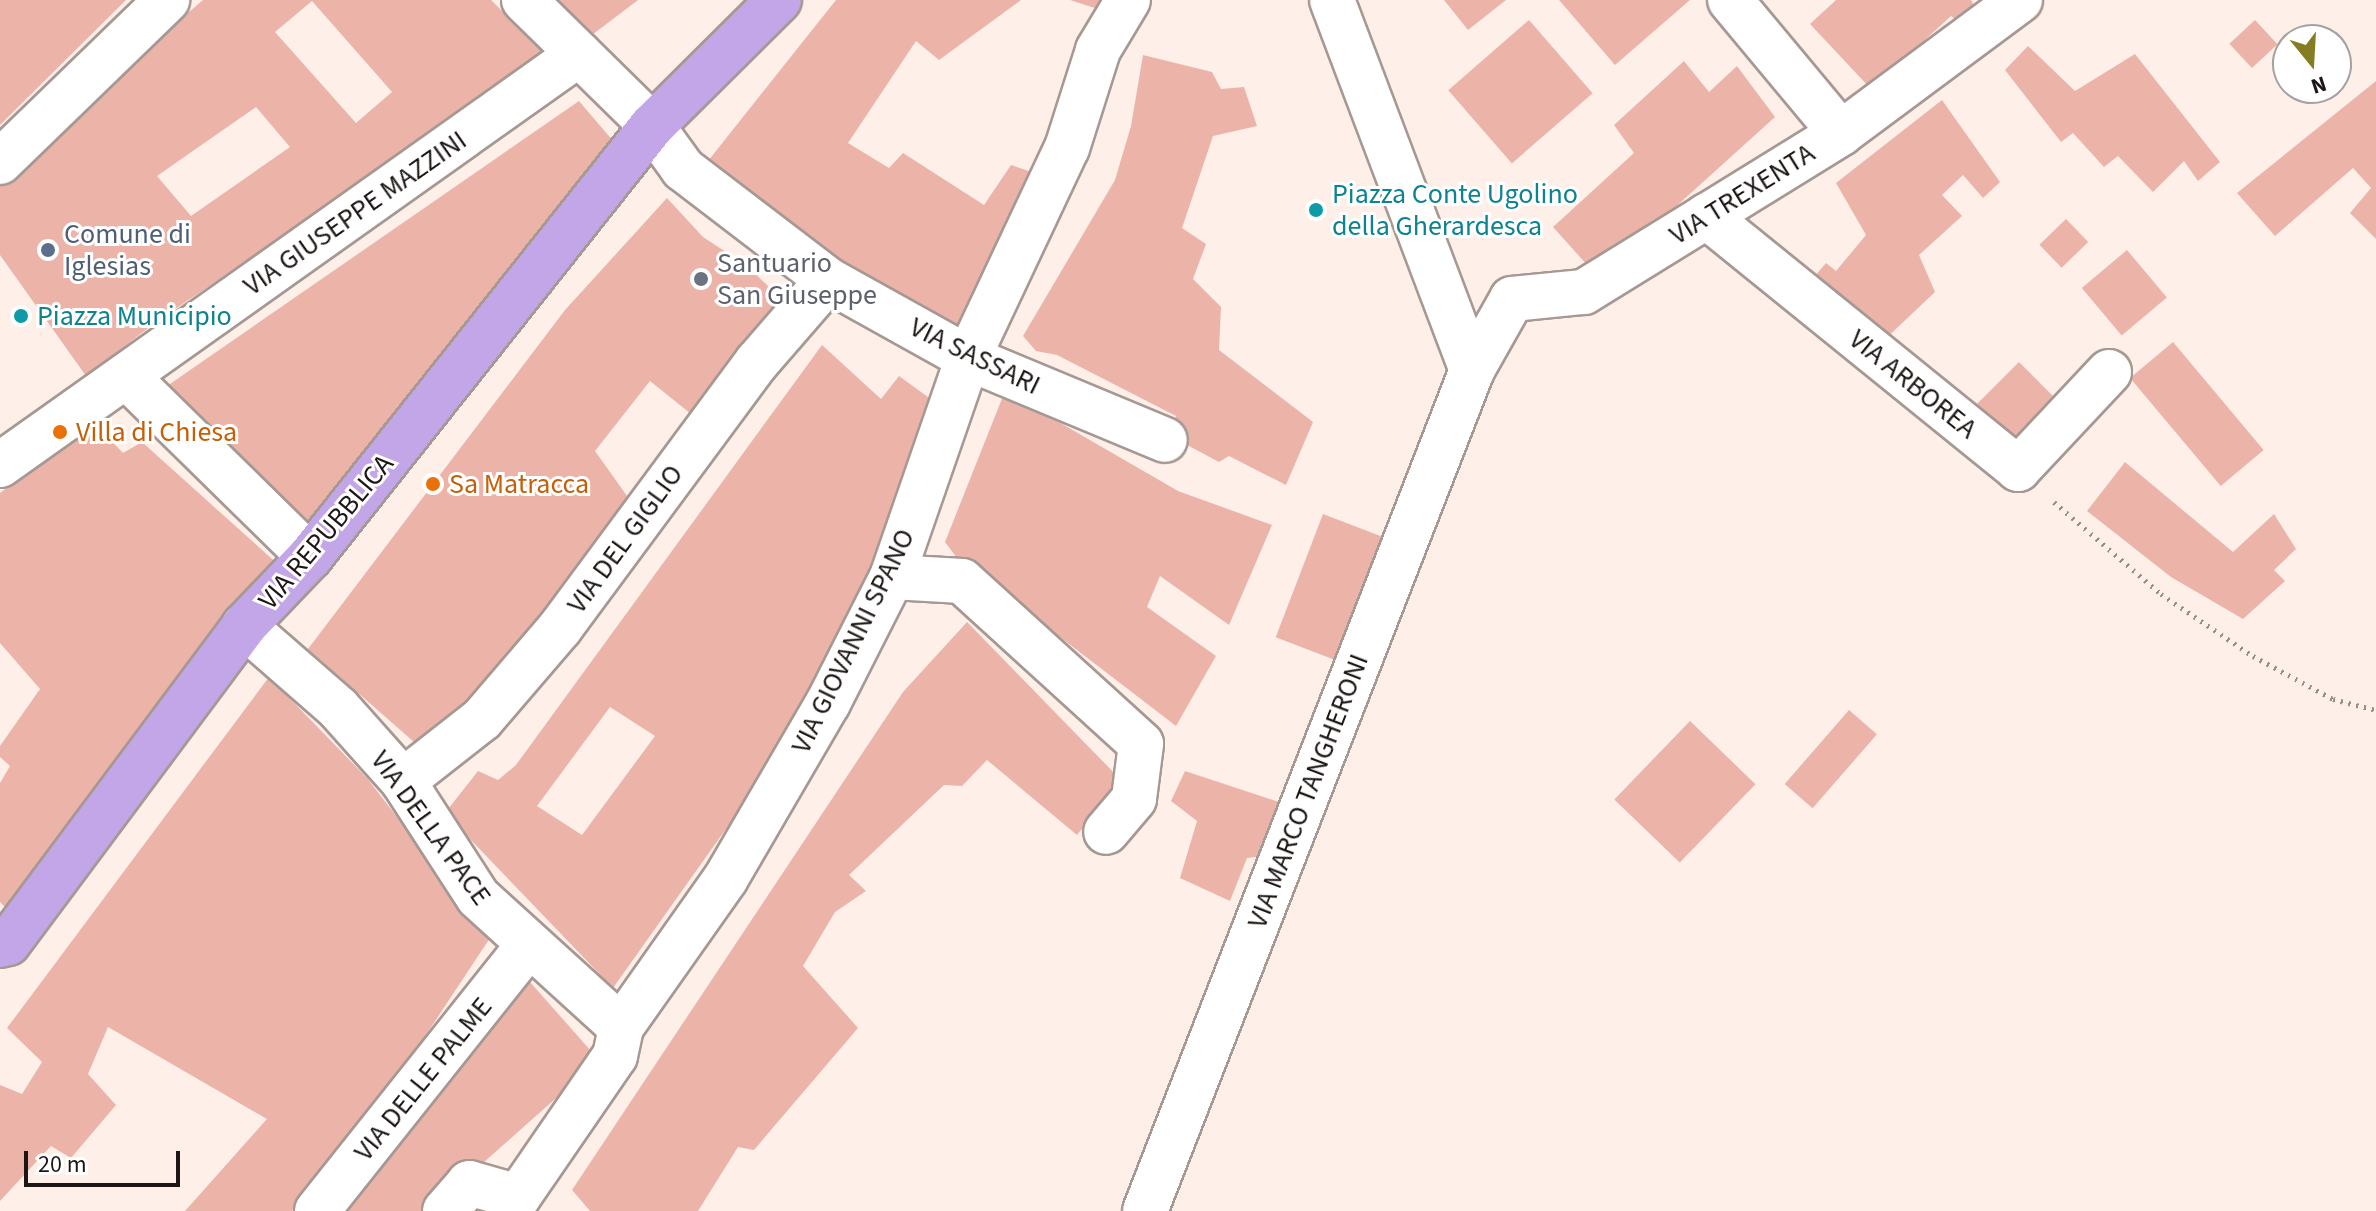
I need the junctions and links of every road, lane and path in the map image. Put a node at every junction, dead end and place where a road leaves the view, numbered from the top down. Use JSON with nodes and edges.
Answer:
{"nodes":[{"id":1,"x":167,"y":0,"type":"edge"},
{"id":2,"x":524,"y":0,"type":"edge"},
{"id":3,"x":779,"y":0,"type":"edge"},
{"id":4,"x":1128,"y":0,"type":"edge"},
{"id":5,"x":1332,"y":0,"type":"edge"},
{"id":6,"x":1730,"y":0,"type":"edge"},
{"id":7,"x":2020,"y":0,"type":"edge"},
{"id":8,"x":579,"y":54,"type":"junction"},
{"id":9,"x":652,"y":126,"type":"junction"},
{"id":10,"x":1841,"y":133,"type":"junction"},
{"id":11,"x":0,"y":162,"type":"edge"},
{"id":12,"x":1706,"y":216,"type":"junction"},
{"id":13,"x":828,"y":280,"type":"junction"},
{"id":14,"x":968,"y":358,"type":"junction"},
{"id":15,"x":1472,"y":370,"type":"junction"},
{"id":16,"x":2109,"y":372,"type":"dead end"},
{"id":17,"x":109,"y":388,"type":"junction"},
{"id":18,"x":1165,"y":440,"type":"dead end"},
{"id":19,"x":0,"y":465,"type":"edge"},
{"id":20,"x":2018,"y":469,"type":"junction"},
{"id":21,"x":310,"y":557,"type":"junction"},
{"id":22,"x":892,"y":577,"type":"junction"},
{"id":23,"x":244,"y":626,"type":"junction"},
{"id":24,"x":2376,"y":710,"type":"edge"},
{"id":25,"x":403,"y":781,"type":"junction"},
{"id":26,"x":1106,"y":832,"type":"dead end"},
{"id":27,"x":4,"y":944,"type":"edge"},
{"id":28,"x":528,"y":946,"type":"junction"},
{"id":29,"x":621,"y":1027,"type":"junction"},
{"id":30,"x":518,"y":1204,"type":"edge"},
{"id":31,"x":317,"y":1211,"type":"edge"},
{"id":32,"x":445,"y":1211,"type":"edge"},
{"id":33,"x":1145,"y":1211,"type":"edge"}],
"edges":[{"from":1,"to":11,"type":"street"},
{"from":2,"to":8,"type":"street","name":"VIA SASSARI"},
{"from":3,"to":9,"type":"main road","name":"VIA REPUBBLICA"},
{"from":4,"to":14,"type":"street","name":"VIA GIOVANNI SPANO"},
{"from":5,"to":15,"type":"street"},
{"from":6,"to":10,"type":"street"},
{"from":7,"to":10,"type":"street","name":"VIA TREXENTA"},
{"from":8,"to":9,"type":"street","name":"VIA SASSARI"},
{"from":8,"to":17,"type":"street","name":"VIA GIUSEPPE MAZZINI"},
{"from":9,"to":13,"type":"street","name":"VIA SASSARI"},
{"from":9,"to":21,"type":"main road","name":"VIA REPUBBLICA"},
{"from":10,"to":12,"type":"street","name":"VIA TREXENTA"},
{"from":12,"to":15,"type":"street","name":"VIA TREXENTA"},
{"from":12,"to":20,"type":"street","name":"VIA ARBOREA"},
{"from":13,"to":14,"type":"street","name":"VIA SASSARI"},
{"from":13,"to":25,"type":"street","name":"VIA DEL GIGLIO"},
{"from":14,"to":18,"type":"street","name":"VIA SASSARI"},
{"from":14,"to":22,"type":"street","name":"VIA GIOVANNI SPANO"},
{"from":15,"to":33,"type":"street","name":"VIA MARCO TANGHERONI"},
{"from":16,"to":20,"type":"street"},
{"from":17,"to":19,"type":"street"},
{"from":17,"to":21,"type":"street"},
{"from":20,"to":24,"type":"path"},
{"from":21,"to":23,"type":"main road","name":"VIA REPUBBLICA"},
{"from":22,"to":26,"type":"street"},
{"from":22,"to":29,"type":"street","name":"VIA GIOVANNI SPANO"},
{"from":23,"to":25,"type":"street","name":"VIA DELLA PACE"},
{"from":23,"to":27,"type":"main road","name":"VIA REPUBBLICA"},
{"from":25,"to":28,"type":"street","name":"VIA DELLA PACE"},
{"from":28,"to":29,"type":"street","name":"VIA DELLA PACE"},
{"from":28,"to":31,"type":"street","name":"VIA DELLE PALME"},
{"from":29,"to":30,"type":"street","name":"VIA GIOVANNI SPANO"},
{"from":30,"to":32,"type":"street"}]}
